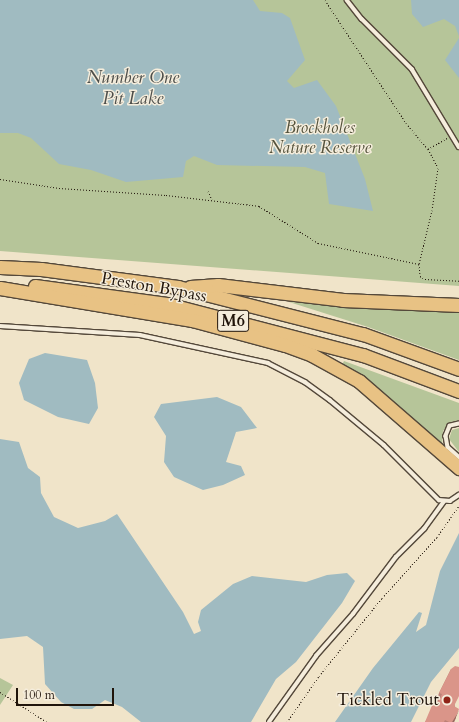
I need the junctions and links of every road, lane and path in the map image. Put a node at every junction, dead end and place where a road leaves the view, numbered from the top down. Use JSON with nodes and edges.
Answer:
{"nodes":[{"id":1,"x":325,"y":0,"type":"edge"},
{"id":2,"x":347,"y":0,"type":"edge"},
{"id":3,"x":453,"y":136,"type":"junction"},
{"id":4,"x":459,"y":147,"type":"edge"},
{"id":5,"x":428,"y":149,"type":"junction"},
{"id":6,"x":0,"y":179,"type":"edge"},
{"id":7,"x":208,"y":191,"type":"dead end"},
{"id":8,"x":213,"y":201,"type":"junction"},
{"id":9,"x":419,"y":264,"type":"junction"},
{"id":10,"x":0,"y":267,"type":"edge"},
{"id":11,"x":459,"y":281,"type":"edge"},
{"id":12,"x":0,"y":283,"type":"edge"},
{"id":13,"x":178,"y":287,"type":"junction"},
{"id":14,"x":0,"y":288,"type":"edge"},
{"id":15,"x":459,"y":305,"type":"edge"},
{"id":16,"x":0,"y":326,"type":"edge"},
{"id":17,"x":459,"y":369,"type":"edge"},
{"id":18,"x":459,"y":391,"type":"edge"},
{"id":19,"x":459,"y":424,"type":"edge"},
{"id":20,"x":459,"y":464,"type":"edge"},
{"id":21,"x":459,"y":495,"type":"edge"},
{"id":22,"x":444,"y":501,"type":"junction"},
{"id":23,"x":459,"y":506,"type":"edge"},
{"id":24,"x":0,"y":692,"type":"edge"},
{"id":25,"x":47,"y":722,"type":"edge"},
{"id":26,"x":269,"y":722,"type":"edge"},
{"id":27,"x":287,"y":722,"type":"edge"}],
"edges":[{"from":1,"to":5,"type":"path"},
{"from":2,"to":3,"type":"lane"},
{"from":3,"to":4,"type":"lane"},
{"from":3,"to":5,"type":"path"},
{"from":5,"to":9,"type":"path"},
{"from":6,"to":8,"type":"path"},
{"from":7,"to":8,"type":"path"},
{"from":8,"to":9,"type":"path"},
{"from":9,"to":11,"type":"path"},
{"from":10,"to":13,"type":"highway","name":"Preston Bypass","number":"M6"},
{"from":12,"to":18,"type":"highway","name":"Preston Bypass","number":"M6"},
{"from":13,"to":15,"type":"highway"},
{"from":13,"to":17,"type":"highway","name":"Preston Bypass","number":"M6"},
{"from":14,"to":20,"type":"highway"},
{"from":16,"to":22,"type":"lane"},
{"from":19,"to":20,"type":"lane"},
{"from":21,"to":22,"type":"lane"},
{"from":22,"to":26,"type":"lane"},
{"from":23,"to":27,"type":"path"},
{"from":24,"to":25,"type":"path"}]}
